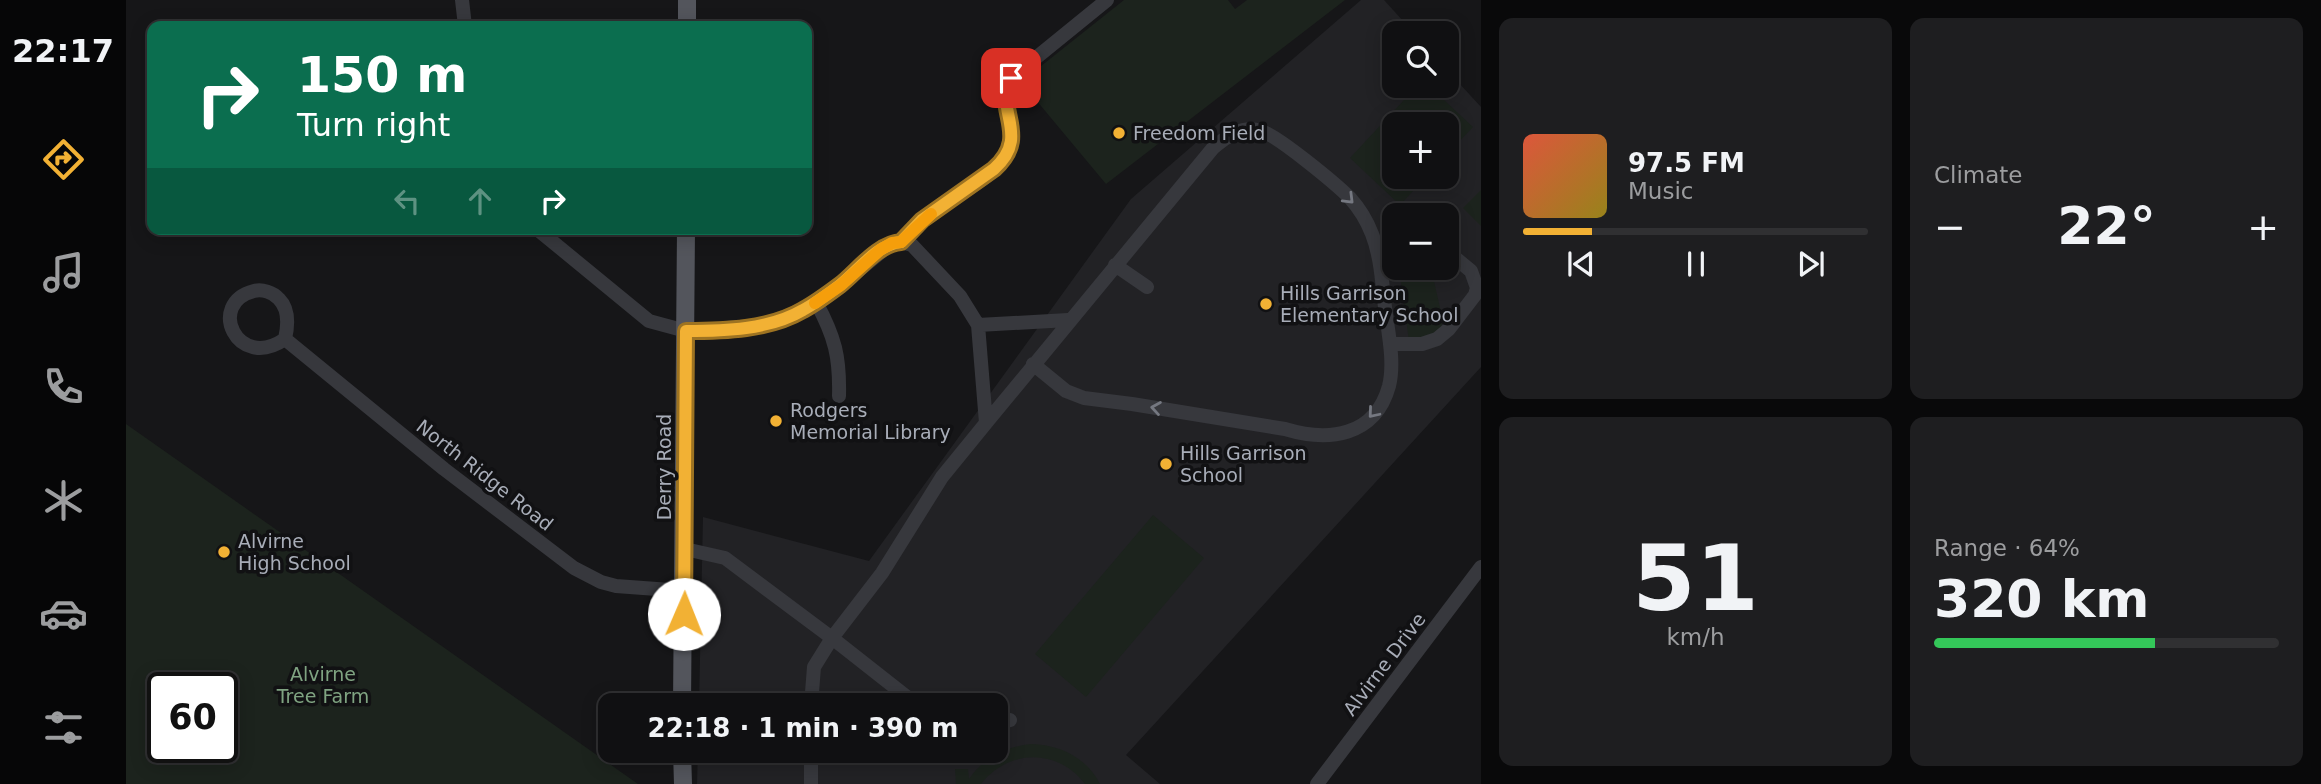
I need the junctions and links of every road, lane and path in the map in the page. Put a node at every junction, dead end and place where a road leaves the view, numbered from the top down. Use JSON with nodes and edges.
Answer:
{"nodes":[{"id":1,"x":462,"y":0,"type":"edge"},
{"id":2,"x":687,"y":0,"type":"edge"},
{"id":3,"x":1107,"y":0,"type":"edge"},
{"id":4,"x":464,"y":21,"type":"edge"},
{"id":5,"x":687,"y":21,"type":"edge"},
{"id":6,"x":544,"y":235,"type":"edge"},
{"id":7,"x":686,"y":235,"type":"edge"},
{"id":8,"x":901,"y":242,"type":"junction"},
{"id":9,"x":1382,"y":248,"type":"edge"},
{"id":10,"x":1377,"y":249,"type":"junction"},
{"id":11,"x":1459,"y":261,"type":"edge"},
{"id":12,"x":1115,"y":265,"type":"junction"},
{"id":13,"x":1147,"y":287,"type":"dead end"},
{"id":14,"x":816,"y":302,"type":"junction"},
{"id":15,"x":1069,"y":320,"type":"junction"},
{"id":16,"x":978,"y":325,"type":"junction"},
{"id":17,"x":686,"y":331,"type":"junction"},
{"id":18,"x":285,"y":339,"type":"junction"},
{"id":19,"x":1390,"y":344,"type":"junction"},
{"id":20,"x":1033,"y":364,"type":"junction"},
{"id":21,"x":839,"y":396,"type":"dead end"},
{"id":22,"x":986,"y":423,"type":"junction"},
{"id":23,"x":685,"y":549,"type":"junction"},
{"id":24,"x":1481,"y":567,"type":"edge"},
{"id":25,"x":684,"y":591,"type":"junction"},
{"id":26,"x":832,"y":638,"type":"junction"},
{"id":27,"x":682,"y":693,"type":"edge"},
{"id":28,"x":812,"y":693,"type":"edge"},
{"id":29,"x":902,"y":693,"type":"edge"},
{"id":30,"x":682,"y":763,"type":"edge"},
{"id":31,"x":811,"y":763,"type":"edge"},
{"id":32,"x":683,"y":784,"type":"edge"},
{"id":33,"x":811,"y":784,"type":"edge"},
{"id":34,"x":1317,"y":784,"type":"edge"}],
"edges":[{"from":1,"to":4,"type":"street"},
{"from":2,"to":5,"type":"main road"},
{"from":3,"to":8,"type":"street"},
{"from":6,"to":17,"type":"street"},
{"from":7,"to":17,"type":"main road","name":"Derry Road"},
{"from":8,"to":14,"type":"street"},
{"from":8,"to":16,"type":"street"},
{"from":9,"to":10,"type":"street"},
{"from":12,"to":10,"type":"street","one_way":true},
{"from":10,"to":19,"type":"street"},
{"from":11,"to":19,"type":"street"},
{"from":12,"to":13,"type":"street"},
{"from":12,"to":15,"type":"street"},
{"from":14,"to":17,"type":"street"},
{"from":14,"to":21,"type":"street"},
{"from":15,"to":16,"type":"street"},
{"from":15,"to":20,"type":"street"},
{"from":16,"to":22,"type":"street"},
{"from":17,"to":23,"type":"main road","name":"Derry Road"},
{"from":18,"to":18,"type":"street"},
{"from":18,"to":25,"type":"street","name":"North Ridge Road"},
{"from":19,"to":20,"type":"street","one_way":true},
{"from":20,"to":22,"type":"street"},
{"from":22,"to":26,"type":"street"},
{"from":23,"to":25,"type":"main road","name":"Derry Road"},
{"from":23,"to":26,"type":"street"},
{"from":24,"to":34,"type":"street","name":"Alvirne Drive"},
{"from":25,"to":27,"type":"main road","name":"Derry Road"},
{"from":26,"to":28,"type":"street"},
{"from":26,"to":29,"type":"street"},
{"from":30,"to":32,"type":"main road"},
{"from":31,"to":33,"type":"street"}]}
